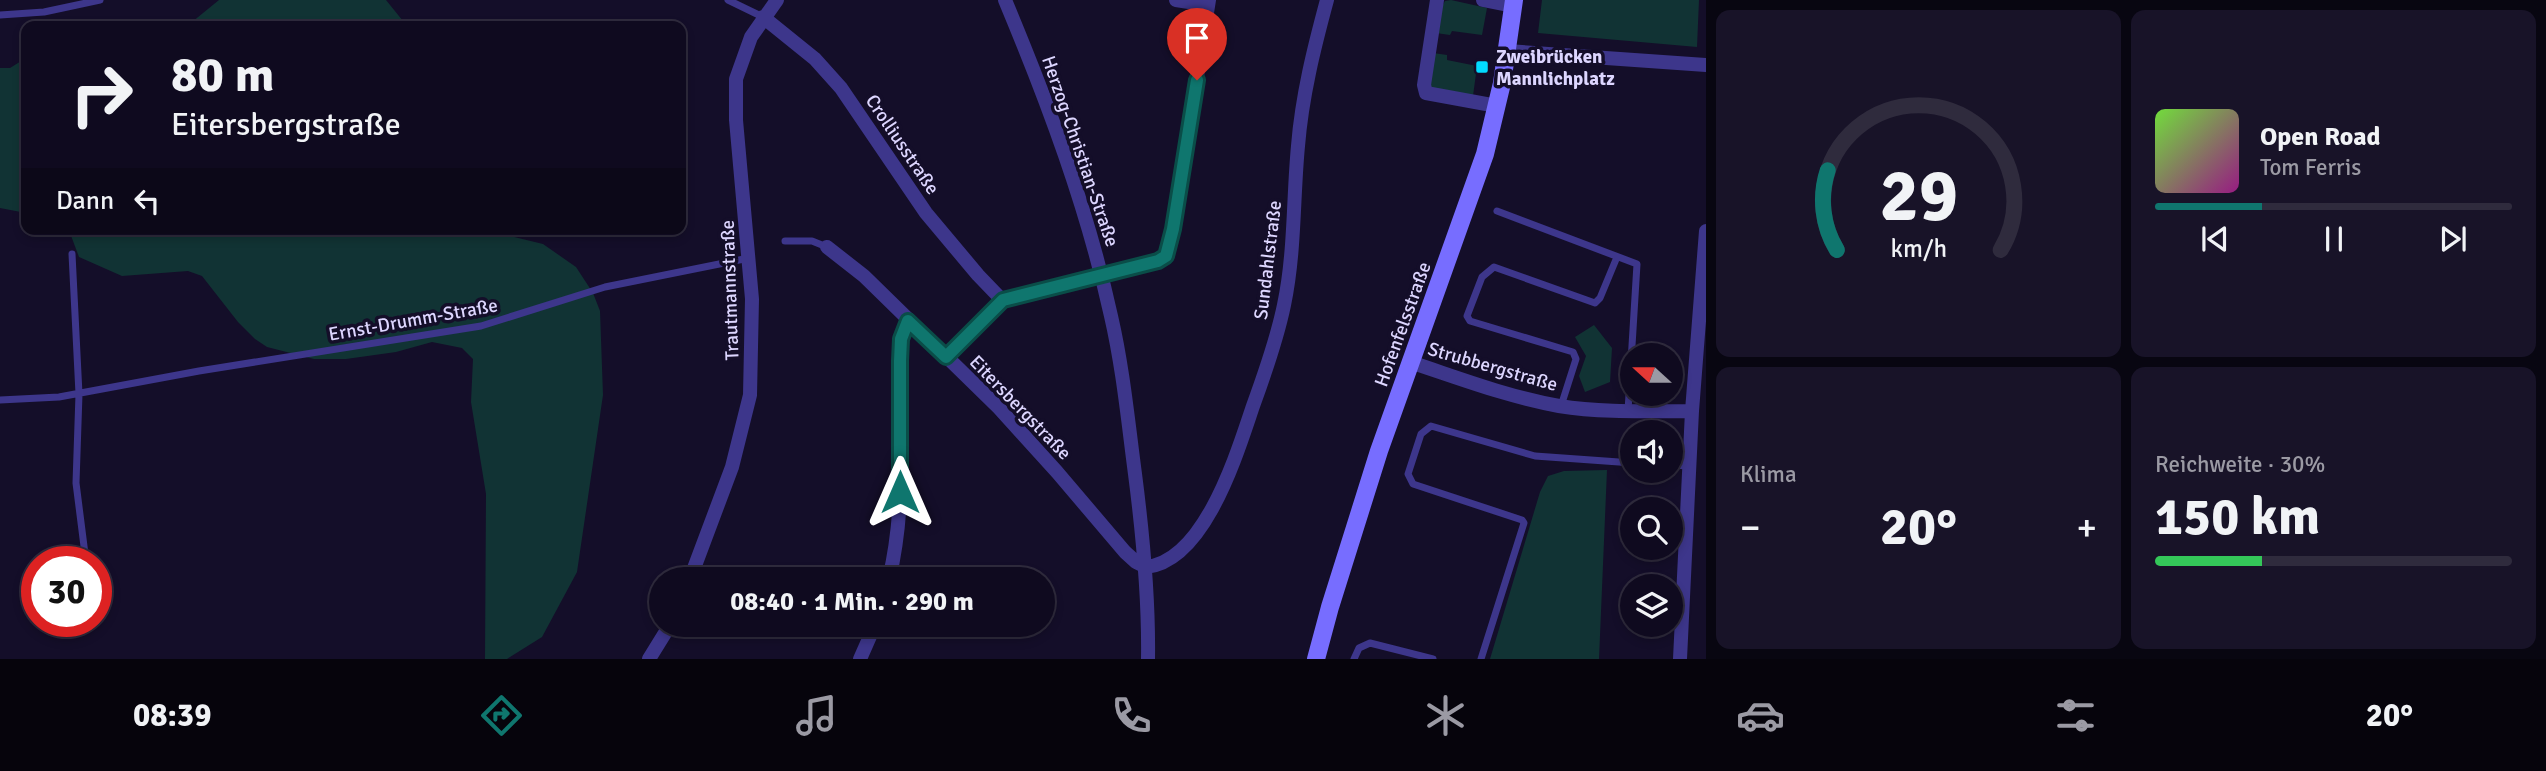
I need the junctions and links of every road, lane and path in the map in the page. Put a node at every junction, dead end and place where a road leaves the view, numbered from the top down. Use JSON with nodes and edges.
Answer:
{"nodes":[{"id":1,"x":100,"y":0,"type":"edge"},
{"id":2,"x":729,"y":0,"type":"edge"},
{"id":3,"x":777,"y":0,"type":"edge"},
{"id":4,"x":1005,"y":0,"type":"edge"},
{"id":5,"x":1176,"y":0,"type":"edge"},
{"id":6,"x":1326,"y":0,"type":"edge"},
{"id":7,"x":1437,"y":0,"type":"edge"},
{"id":8,"x":1483,"y":0,"type":"edge"},
{"id":9,"x":1209,"y":3,"type":"edge"},
{"id":10,"x":1513,"y":3,"type":"edge"},
{"id":11,"x":0,"y":15,"type":"edge"},
{"id":12,"x":763,"y":17,"type":"junction"},
{"id":13,"x":1507,"y":51,"type":"junction"},
{"id":14,"x":1706,"y":65,"type":"edge"},
{"id":15,"x":1497,"y":106,"type":"junction"},
{"id":16,"x":1497,"y":211,"type":"dead end"},
{"id":17,"x":1706,"y":231,"type":"edge"},
{"id":18,"x":785,"y":241,"type":"dead end"},
{"id":19,"x":827,"y":247,"type":"joint"},
{"id":20,"x":72,"y":254,"type":"dead end"},
{"id":21,"x":749,"y":257,"type":"junction"},
{"id":22,"x":1617,"y":257,"type":"junction"},
{"id":23,"x":1101,"y":275,"type":"junction"},
{"id":24,"x":1003,"y":300,"type":"junction"},
{"id":25,"x":908,"y":321,"type":"junction"},
{"id":26,"x":946,"y":357,"type":"junction"},
{"id":27,"x":1410,"y":362,"type":"junction"},
{"id":28,"x":79,"y":394,"type":"junction"},
{"id":29,"x":0,"y":400,"type":"edge"},
{"id":30,"x":1561,"y":406,"type":"junction"},
{"id":31,"x":1628,"y":411,"type":"junction"},
{"id":32,"x":1692,"y":411,"type":"junction"},
{"id":33,"x":1620,"y":462,"type":"edge"},
{"id":34,"x":1683,"y":466,"type":"edge"},
{"id":35,"x":1689,"y":466,"type":"junction"},
{"id":36,"x":84,"y":546,"type":"edge"},
{"id":37,"x":694,"y":567,"type":"edge"},
{"id":38,"x":891,"y":567,"type":"edge"},
{"id":39,"x":1146,"y":567,"type":"junction"},
{"id":40,"x":663,"y":637,"type":"edge"},
{"id":41,"x":870,"y":637,"type":"edge"},
{"id":42,"x":649,"y":659,"type":"edge"},
{"id":43,"x":860,"y":659,"type":"edge"},
{"id":44,"x":1148,"y":659,"type":"edge"},
{"id":45,"x":1316,"y":659,"type":"edge"},
{"id":46,"x":1354,"y":659,"type":"edge"},
{"id":47,"x":1433,"y":659,"type":"edge"},
{"id":48,"x":1481,"y":659,"type":"edge"},
{"id":49,"x":1680,"y":659,"type":"edge"}],
"edges":[{"from":1,"to":11,"type":"lane"},
{"from":2,"to":12,"type":"lane"},
{"from":3,"to":12,"type":"street","name":"Trautmannstraße"},
{"from":4,"to":23,"type":"street","name":"Herzog-Christian-Straße"},
{"from":5,"to":9,"type":"street"},
{"from":6,"to":39,"type":"street","name":"Sundahlstraße"},
{"from":7,"to":15,"type":"street"},
{"from":8,"to":10,"type":"street"},
{"from":9,"to":23,"type":"street"},
{"from":10,"to":13,"type":"main road","name":"Hofenfelsstraße"},
{"from":12,"to":21,"type":"street","name":"Trautmannstraße"},
{"from":12,"to":24,"type":"street","name":"Crolliusstraße"},
{"from":13,"to":14,"type":"street"},
{"from":13,"to":15,"type":"main road","name":"Hofenfelsstraße"},
{"from":15,"to":27,"type":"main road","name":"Hofenfelsstraße"},
{"from":16,"to":22,"type":"lane"},
{"from":17,"to":32,"type":"street"},
{"from":18,"to":19,"type":"lane","name":"Eitersbergstraße"},
{"from":19,"to":25,"type":"street","name":"Eitersbergstraße"},
{"from":20,"to":28,"type":"lane"},
{"from":21,"to":28,"type":"lane","name":"Ernst-Drumm-Straße"},
{"from":21,"to":37,"type":"street","name":"Trautmannstraße"},
{"from":22,"to":30,"type":"lane"},
{"from":22,"to":31,"type":"lane"},
{"from":23,"to":24,"type":"street"},
{"from":23,"to":39,"type":"street","name":"Herzog-Christian-Straße"},
{"from":24,"to":26,"type":"street"},
{"from":25,"to":26,"type":"street","name":"Eitersbergstraße"},
{"from":25,"to":38,"type":"street"},
{"from":26,"to":39,"type":"street","name":"Eitersbergstraße"},
{"from":27,"to":30,"type":"street","name":"Strubbergstraße"},
{"from":27,"to":45,"type":"main road","name":"Hofenfelsstraße"},
{"from":28,"to":29,"type":"lane","name":"Ernst-Drumm-Straße"},
{"from":28,"to":36,"type":"lane"},
{"from":30,"to":31,"type":"street","name":"Strubbergstraße"},
{"from":31,"to":32,"type":"street","name":"Strubbergstraße"},
{"from":32,"to":35,"type":"street"},
{"from":33,"to":48,"type":"lane"},
{"from":34,"to":35,"type":"lane"},
{"from":35,"to":49,"type":"street"},
{"from":39,"to":44,"type":"street"},
{"from":40,"to":42,"type":"street"},
{"from":41,"to":43,"type":"street"},
{"from":46,"to":47,"type":"lane"}]}
